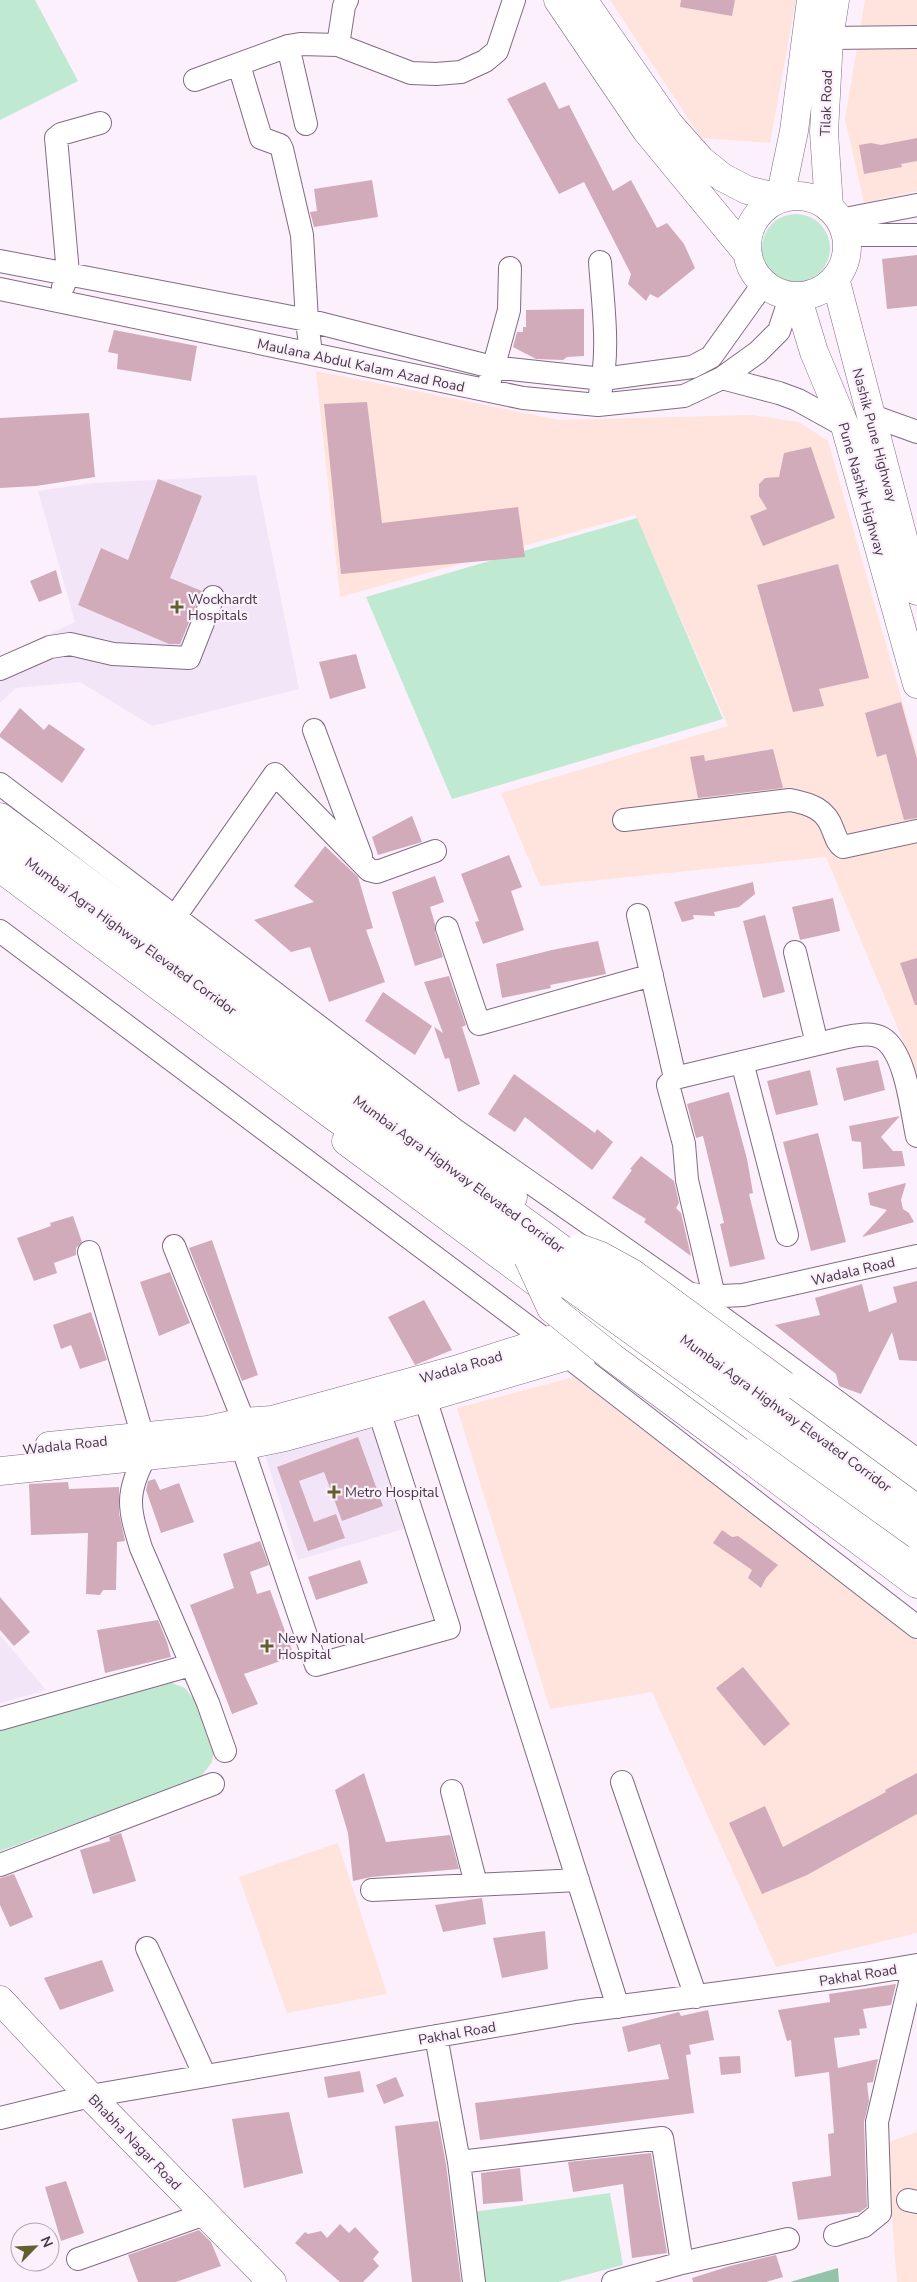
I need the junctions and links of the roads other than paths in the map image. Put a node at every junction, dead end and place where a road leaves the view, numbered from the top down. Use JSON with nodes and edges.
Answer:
{"nodes":[{"id":1,"x":348,"y":0,"type":"edge"},
{"id":2,"x":514,"y":0,"type":"edge"},
{"id":3,"x":558,"y":0,"type":"edge"},
{"id":4,"x":583,"y":0,"type":"edge"},
{"id":5,"x":811,"y":0,"type":"edge"},
{"id":6,"x":835,"y":0,"type":"edge"},
{"id":7,"x":917,"y":36,"type":"edge"},
{"id":8,"x":829,"y":38,"type":"junction"},
{"id":9,"x":338,"y":45,"type":"junction"},
{"id":10,"x":288,"y":46,"type":"junction"},
{"id":11,"x":239,"y":64,"type":"junction"},
{"id":12,"x":195,"y":80,"type":"dead end"},
{"id":13,"x":100,"y":123,"type":"dead end"},
{"id":14,"x":306,"y":124,"type":"dead end"},
{"id":15,"x":780,"y":198,"type":"junction"},
{"id":16,"x":917,"y":205,"type":"edge"},
{"id":17,"x":838,"y":221,"type":"junction"},
{"id":18,"x":917,"y":235,"type":"edge"},
{"id":19,"x":748,"y":254,"type":"junction"},
{"id":20,"x":0,"y":261,"type":"edge"},
{"id":21,"x":600,"y":262,"type":"dead end"},
{"id":22,"x":510,"y":268,"type":"dead end"},
{"id":23,"x":68,"y":273,"type":"junction"},
{"id":24,"x":835,"y":278,"type":"junction"},
{"id":25,"x":764,"y":284,"type":"junction"},
{"id":26,"x":0,"y":289,"type":"edge"},
{"id":27,"x":794,"y":296,"type":"junction"},
{"id":28,"x":58,"y":302,"type":"junction"},
{"id":29,"x":307,"y":320,"type":"junction"},
{"id":30,"x":311,"y":354,"type":"junction"},
{"id":31,"x":492,"y":367,"type":"junction"},
{"id":32,"x":722,"y":378,"type":"junction"},
{"id":33,"x":604,"y":379,"type":"junction"},
{"id":34,"x":488,"y":391,"type":"junction"},
{"id":35,"x":598,"y":404,"type":"junction"},
{"id":36,"x":870,"y":415,"type":"junction"},
{"id":37,"x":845,"y":426,"type":"junction"},
{"id":38,"x":917,"y":432,"type":"edge"},
{"id":39,"x":917,"y":591,"type":"edge"},
{"id":40,"x":213,"y":597,"type":"dead end"},
{"id":41,"x":0,"y":669,"type":"edge"},
{"id":42,"x":917,"y":684,"type":"edge"},
{"id":43,"x":314,"y":730,"type":"dead end"},
{"id":44,"x":0,"y":784,"type":"edge"},
{"id":45,"x":0,"y":817,"type":"edge"},
{"id":46,"x":624,"y":820,"type":"dead end"},
{"id":47,"x":917,"y":831,"type":"edge"},
{"id":48,"x":0,"y":839,"type":"edge"},
{"id":49,"x":436,"y":851,"type":"dead end"},
{"id":50,"x":364,"y":864,"type":"junction"},
{"id":51,"x":0,"y":868,"type":"edge"},
{"id":52,"x":0,"y":884,"type":"edge"},
{"id":53,"x":638,"y":915,"type":"dead end"},
{"id":54,"x":174,"y":918,"type":"junction"},
{"id":55,"x":447,"y":928,"type":"dead end"},
{"id":56,"x":0,"y":931,"type":"edge"},
{"id":57,"x":794,"y":952,"type":"dead end"},
{"id":58,"x":652,"y":975,"type":"junction"},
{"id":59,"x":817,"y":1044,"type":"junction"},
{"id":60,"x":742,"y":1062,"type":"junction"},
{"id":61,"x":675,"y":1078,"type":"junction"},
{"id":62,"x":911,"y":1083,"type":"edge"},
{"id":63,"x":917,"y":1136,"type":"edge"},
{"id":64,"x":787,"y":1235,"type":"dead end"},
{"id":65,"x":533,"y":1244,"type":"junction"},
{"id":66,"x":174,"y":1246,"type":"dead end"},
{"id":67,"x":89,"y":1252,"type":"dead end"},
{"id":68,"x":917,"y":1256,"type":"edge"},
{"id":69,"x":691,"y":1306,"type":"junction"},
{"id":70,"x":605,"y":1334,"type":"junction"},
{"id":71,"x":557,"y":1349,"type":"junction"},
{"id":72,"x":425,"y":1398,"type":"junction"},
{"id":73,"x":379,"y":1411,"type":"junction"},
{"id":74,"x":243,"y":1434,"type":"junction"},
{"id":75,"x":144,"y":1447,"type":"junction"},
{"id":76,"x":917,"y":1460,"type":"edge"},
{"id":77,"x":0,"y":1465,"type":"edge"},
{"id":78,"x":917,"y":1484,"type":"edge"},
{"id":79,"x":917,"y":1497,"type":"edge"},
{"id":80,"x":917,"y":1509,"type":"edge"},
{"id":81,"x":917,"y":1535,"type":"edge"},
{"id":82,"x":917,"y":1565,"type":"edge"},
{"id":83,"x":917,"y":1584,"type":"edge"},
{"id":84,"x":917,"y":1627,"type":"edge"},
{"id":85,"x":191,"y":1665,"type":"junction"},
{"id":86,"x":0,"y":1720,"type":"edge"},
{"id":87,"x":225,"y":1750,"type":"dead end"},
{"id":88,"x":622,"y":1782,"type":"dead end"},
{"id":89,"x":213,"y":1784,"type":"dead end"},
{"id":90,"x":452,"y":1791,"type":"dead end"},
{"id":91,"x":0,"y":1865,"type":"edge"},
{"id":92,"x":578,"y":1880,"type":"junction"},
{"id":93,"x":476,"y":1884,"type":"junction"},
{"id":94,"x":372,"y":1890,"type":"dead end"},
{"id":95,"x":147,"y":1948,"type":"dead end"},
{"id":96,"x":916,"y":1966,"type":"edge"},
{"id":97,"x":696,"y":1997,"type":"junction"},
{"id":98,"x":0,"y":2000,"type":"edge"},
{"id":99,"x":618,"y":2007,"type":"junction"},
{"id":100,"x":436,"y":2036,"type":"junction"},
{"id":101,"x":205,"y":2076,"type":"junction"},
{"id":102,"x":90,"y":2096,"type":"junction"},
{"id":103,"x":0,"y":2118,"type":"edge"},
{"id":104,"x":459,"y":2162,"type":"junction"},
{"id":105,"x":205,"y":2214,"type":"junction"},
{"id":106,"x":835,"y":2235,"type":"dead end"},
{"id":107,"x":788,"y":2239,"type":"dead end"},
{"id":108,"x":78,"y":2259,"type":"dead end"},
{"id":109,"x":682,"y":2263,"type":"junction"},
{"id":110,"x":272,"y":2282,"type":"edge"},
{"id":111,"x":474,"y":2282,"type":"edge"},
{"id":112,"x":613,"y":2282,"type":"edge"}],
"edges":[{"from":1,"to":9,"type":"street"},
{"from":2,"to":9,"type":"street"},
{"from":3,"to":19,"type":"main road"},
{"from":4,"to":15,"type":"main road"},
{"from":5,"to":15,"type":"main road","name":"Tilak Road"},
{"from":6,"to":8,"type":"main road","name":"Tilak Road"},
{"from":7,"to":8,"type":"street"},
{"from":8,"to":17,"type":"main road","name":"Tilak Road"},
{"from":9,"to":10,"type":"street"},
{"from":10,"to":11,"type":"street"},
{"from":10,"to":14,"type":"street"},
{"from":11,"to":12,"type":"street"},
{"from":11,"to":29,"type":"street"},
{"from":13,"to":23,"type":"street"},
{"from":15,"to":17,"type":"main road"},
{"from":15,"to":19,"type":"main road"},
{"from":16,"to":17,"type":"street"},
{"from":17,"to":18,"type":"street"},
{"from":17,"to":24,"type":"main road"},
{"from":19,"to":25,"type":"main road"},
{"from":20,"to":23,"type":"street"},
{"from":21,"to":33,"type":"street"},
{"from":22,"to":31,"type":"street"},
{"from":23,"to":28,"type":"street"},
{"from":23,"to":29,"type":"street"},
{"from":24,"to":27,"type":"main road"},
{"from":24,"to":36,"type":"main road","name":"Nashik Pune Highway"},
{"from":25,"to":27,"type":"main road"},
{"from":25,"to":33,"type":"street"},
{"from":26,"to":28,"type":"street","name":"Maulana Abdul Kalam Azad Road"},
{"from":27,"to":32,"type":"street","name":"Maulana Abdul Kalam Azad Road"},
{"from":27,"to":37,"type":"main road","name":"Pune Nashik Highway"},
{"from":28,"to":30,"type":"street","name":"Maulana Abdul Kalam Azad Road"},
{"from":29,"to":30,"type":"street"},
{"from":29,"to":31,"type":"street"},
{"from":30,"to":34,"type":"street","name":"Maulana Abdul Kalam Azad Road"},
{"from":31,"to":33,"type":"street"},
{"from":31,"to":34,"type":"street"},
{"from":32,"to":35,"type":"street","name":"Maulana Abdul Kalam Azad Road"},
{"from":32,"to":37,"type":"street"},
{"from":33,"to":35,"type":"street"},
{"from":34,"to":35,"type":"street","name":"Maulana Abdul Kalam Azad Road"},
{"from":36,"to":38,"type":"street"},
{"from":36,"to":39,"type":"main road","name":"Nashik Pune Highway"},
{"from":37,"to":42,"type":"main road","name":"Pune Nashik Highway"},
{"from":40,"to":41,"type":"street"},
{"from":43,"to":50,"type":"street"},
{"from":44,"to":54,"type":"street"},
{"from":45,"to":69,"type":"main road"},
{"from":46,"to":47,"type":"street"},
{"from":48,"to":65,"type":"main road","name":"Mumbai Agra Highway Elevated Corridor"},
{"from":49,"to":50,"type":"street"},
{"from":50,"to":54,"type":"street"},
{"from":51,"to":65,"type":"main road","name":"Mumbai Agra Highway Elevated Corridor"},
{"from":52,"to":70,"type":"main road"},
{"from":53,"to":58,"type":"street"},
{"from":54,"to":69,"type":"street"},
{"from":55,"to":58,"type":"street"},
{"from":56,"to":71,"type":"street"},
{"from":57,"to":59,"type":"street"},
{"from":58,"to":61,"type":"street"},
{"from":59,"to":60,"type":"street"},
{"from":59,"to":62,"type":"street"},
{"from":60,"to":61,"type":"street"},
{"from":60,"to":64,"type":"street"},
{"from":61,"to":69,"type":"street"},
{"from":62,"to":63,"type":"street"},
{"from":65,"to":78,"type":"main road","bridge":true},
{"from":65,"to":80,"type":"main road","name":"Mumbai Agra Highway Elevated Corridor","bridge":true},
{"from":65,"to":81,"type":"main road","name":"Mumbai Agra Highway Elevated Corridor","bridge":true},
{"from":65,"to":83,"type":"main road","bridge":true},
{"from":66,"to":74,"type":"street"},
{"from":67,"to":75,"type":"street"},
{"from":68,"to":69,"type":"street","name":"Wadala Road"},
{"from":69,"to":70,"type":"main road"},
{"from":69,"to":76,"type":"street"},
{"from":69,"to":79,"type":"main road"},
{"from":70,"to":71,"type":"main road"},
{"from":70,"to":82,"type":"main road"},
{"from":71,"to":72,"type":"main road","name":"Wadala Road"},
{"from":71,"to":74,"type":"main road","name":"Wadala Road"},
{"from":71,"to":84,"type":"street"},
{"from":72,"to":73,"type":"main road","name":"Wadala Road"},
{"from":72,"to":92,"type":"street"},
{"from":73,"to":74,"type":"main road","name":"Wadala Road"},
{"from":73,"to":74,"type":"street"},
{"from":74,"to":75,"type":"main road","name":"Wadala Road"},
{"from":75,"to":77,"type":"main road","name":"Wadala Road"},
{"from":75,"to":85,"type":"street"},
{"from":85,"to":86,"type":"street"},
{"from":85,"to":87,"type":"street"},
{"from":88,"to":97,"type":"street"},
{"from":89,"to":91,"type":"street"},
{"from":90,"to":93,"type":"street"},
{"from":92,"to":93,"type":"street"},
{"from":92,"to":99,"type":"street"},
{"from":93,"to":94,"type":"street"},
{"from":95,"to":101,"type":"street"},
{"from":96,"to":97,"type":"street","name":"Pakhal Road"},
{"from":96,"to":106,"type":"street"},
{"from":97,"to":99,"type":"street","name":"Pakhal Road"},
{"from":98,"to":102,"type":"main road","name":"Bhabha Nagar Road"},
{"from":99,"to":100,"type":"street","name":"Pakhal Road"},
{"from":100,"to":101,"type":"street","name":"Pakhal Road"},
{"from":100,"to":104,"type":"street"},
{"from":101,"to":102,"type":"street","name":"Pakhal Road"},
{"from":102,"to":103,"type":"street","name":"Pakhal Road"},
{"from":102,"to":105,"type":"main road","name":"Bhabha Nagar Road"},
{"from":104,"to":109,"type":"street"},
{"from":104,"to":111,"type":"street"},
{"from":105,"to":108,"type":"street"},
{"from":105,"to":110,"type":"main road","name":"Bhabha Nagar Road"},
{"from":107,"to":109,"type":"street"},
{"from":109,"to":112,"type":"street"}]}
